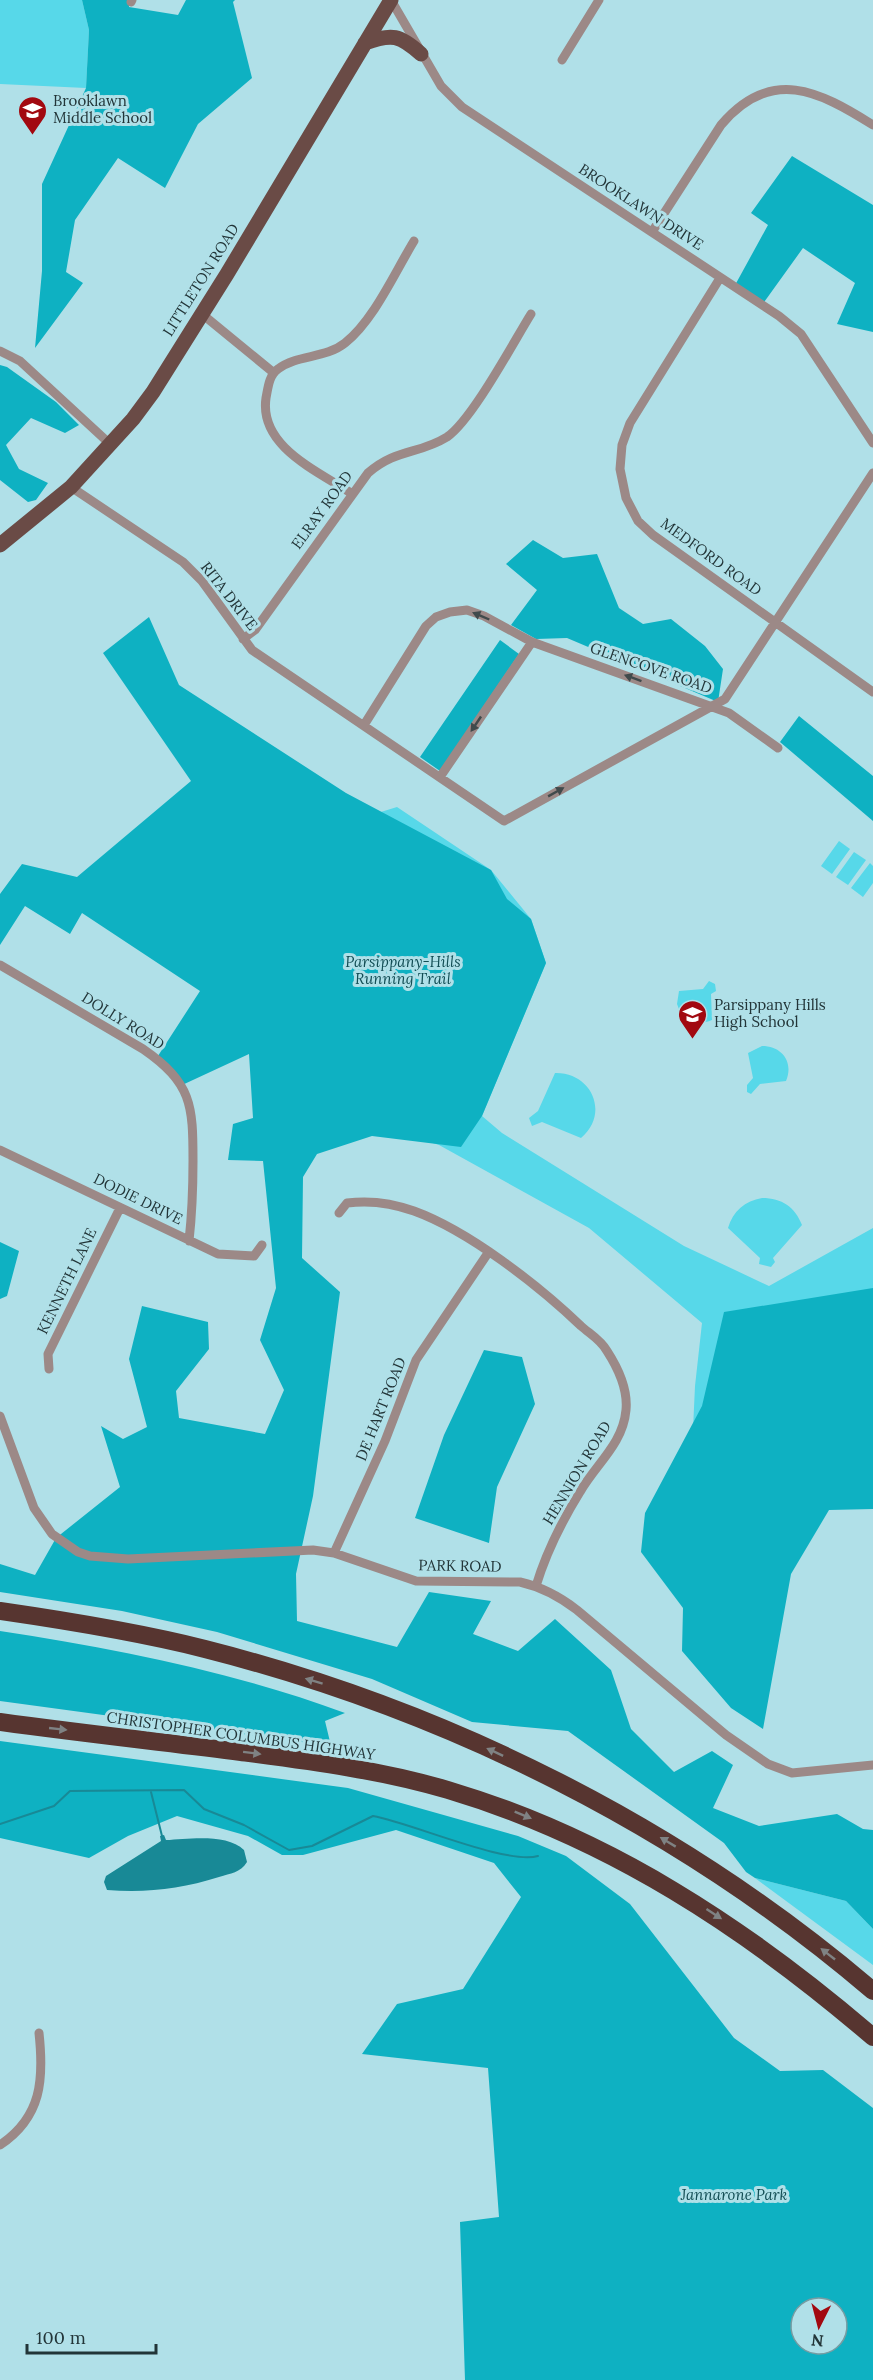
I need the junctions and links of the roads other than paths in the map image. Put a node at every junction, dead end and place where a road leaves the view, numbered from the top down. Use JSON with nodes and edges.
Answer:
{"nodes":[{"id":1,"x":391,"y":0,"type":"edge"},
{"id":2,"x":599,"y":0,"type":"edge"},
{"id":3,"x":365,"y":44,"type":"junction"},
{"id":4,"x":421,"y":54,"type":"junction"},
{"id":5,"x":562,"y":60,"type":"dead end"},
{"id":6,"x":873,"y":125,"type":"edge"},
{"id":7,"x":652,"y":232,"type":"junction"},
{"id":8,"x":414,"y":241,"type":"dead end"},
{"id":9,"x":720,"y":278,"type":"junction"},
{"id":10,"x":202,"y":314,"type":"junction"},
{"id":11,"x":531,"y":314,"type":"dead end"},
{"id":12,"x":0,"y":351,"type":"edge"},
{"id":13,"x":274,"y":373,"type":"junction"},
{"id":14,"x":873,"y":443,"type":"edge"},
{"id":15,"x":110,"y":444,"type":"junction"},
{"id":16,"x":873,"y":473,"type":"edge"},
{"id":17,"x":71,"y":487,"type":"junction"},
{"id":18,"x":351,"y":493,"type":"junction"},
{"id":19,"x":0,"y":545,"type":"edge"},
{"id":20,"x":776,"y":622,"type":"junction"},
{"id":21,"x":243,"y":639,"type":"junction"},
{"id":22,"x":532,"y":642,"type":"junction"},
{"id":23,"x":873,"y":692,"type":"edge"},
{"id":24,"x":712,"y":706,"type":"junction"},
{"id":25,"x":364,"y":724,"type":"junction"},
{"id":26,"x":778,"y":748,"type":"dead end"},
{"id":27,"x":440,"y":777,"type":"junction"},
{"id":28,"x":0,"y":965,"type":"edge"},
{"id":29,"x":0,"y":1150,"type":"edge"},
{"id":30,"x":120,"y":1208,"type":"junction"},
{"id":31,"x":339,"y":1213,"type":"dead end"},
{"id":32,"x":189,"y":1241,"type":"junction"},
{"id":33,"x":262,"y":1245,"type":"dead end"},
{"id":34,"x":488,"y":1253,"type":"junction"},
{"id":35,"x":49,"y":1369,"type":"dead end"},
{"id":36,"x":0,"y":1416,"type":"edge"},
{"id":37,"x":334,"y":1553,"type":"junction"},
{"id":38,"x":536,"y":1586,"type":"junction"},
{"id":39,"x":0,"y":1611,"type":"edge"},
{"id":40,"x":0,"y":1722,"type":"edge"},
{"id":41,"x":873,"y":1765,"type":"edge"},
{"id":42,"x":873,"y":1990,"type":"edge"},
{"id":43,"x":39,"y":2033,"type":"dead end"},
{"id":44,"x":873,"y":2037,"type":"edge"},
{"id":45,"x":0,"y":2145,"type":"edge"}],
"edges":[{"from":1,"to":3,"type":"main road","name":"LITTLETON ROAD"},
{"from":1,"to":4,"type":"street","name":"BROOKLAWN DRIVE"},
{"from":2,"to":5,"type":"street"},
{"from":3,"to":4,"type":"main road"},
{"from":3,"to":10,"type":"main road","name":"LITTLETON ROAD"},
{"from":4,"to":7,"type":"street","name":"BROOKLAWN DRIVE"},
{"from":6,"to":7,"type":"street"},
{"from":7,"to":9,"type":"street","name":"BROOKLAWN DRIVE"},
{"from":8,"to":13,"type":"street"},
{"from":9,"to":14,"type":"street","name":"BROOKLAWN DRIVE"},
{"from":9,"to":20,"type":"street","name":"MEDFORD ROAD"},
{"from":10,"to":13,"type":"street"},
{"from":10,"to":15,"type":"main road","name":"LITTLETON ROAD"},
{"from":11,"to":18,"type":"street","name":"ELRAY ROAD"},
{"from":12,"to":15,"type":"street"},
{"from":13,"to":18,"type":"street"},
{"from":15,"to":17,"type":"main road","name":"LITTLETON ROAD"},
{"from":16,"to":20,"type":"street","name":"GLENCOVE ROAD"},
{"from":17,"to":19,"type":"main road","name":"LITTLETON ROAD"},
{"from":17,"to":21,"type":"street","name":"RITA DRIVE"},
{"from":18,"to":21,"type":"street","name":"ELRAY ROAD"},
{"from":20,"to":23,"type":"street","name":"MEDFORD ROAD"},
{"from":20,"to":24,"type":"street","name":"GLENCOVE ROAD"},
{"from":21,"to":25,"type":"street","name":"RITA DRIVE"},
{"from":24,"to":22,"type":"street","name":"GLENCOVE ROAD","one_way":true},
{"from":22,"to":25,"type":"street","name":"GLENCOVE ROAD","one_way":true},
{"from":22,"to":27,"type":"street","one_way":true},
{"from":24,"to":26,"type":"street"},
{"from":27,"to":24,"type":"street","name":"RITA DRIVE","one_way":true},
{"from":25,"to":27,"type":"street","name":"RITA DRIVE"},
{"from":28,"to":32,"type":"street","name":"DOLLY ROAD"},
{"from":29,"to":30,"type":"street","name":"DODIE DRIVE"},
{"from":30,"to":32,"type":"street","name":"DODIE DRIVE"},
{"from":30,"to":35,"type":"street","name":"KENNETH LANE"},
{"from":31,"to":34,"type":"street","name":"HENNION ROAD"},
{"from":32,"to":33,"type":"street","name":"DODIE DRIVE"},
{"from":34,"to":37,"type":"street","name":"DE HART ROAD"},
{"from":34,"to":38,"type":"street","name":"HENNION ROAD"},
{"from":36,"to":37,"type":"street","name":"PARK ROAD"},
{"from":37,"to":38,"type":"street","name":"PARK ROAD"},
{"from":38,"to":41,"type":"street","name":"PARK ROAD"},
{"from":42,"to":39,"type":"highway","one_way":true},
{"from":40,"to":44,"type":"highway","name":"CHRISTOPHER COLUMBUS HIGHWAY","one_way":true},
{"from":43,"to":45,"type":"street"}]}
